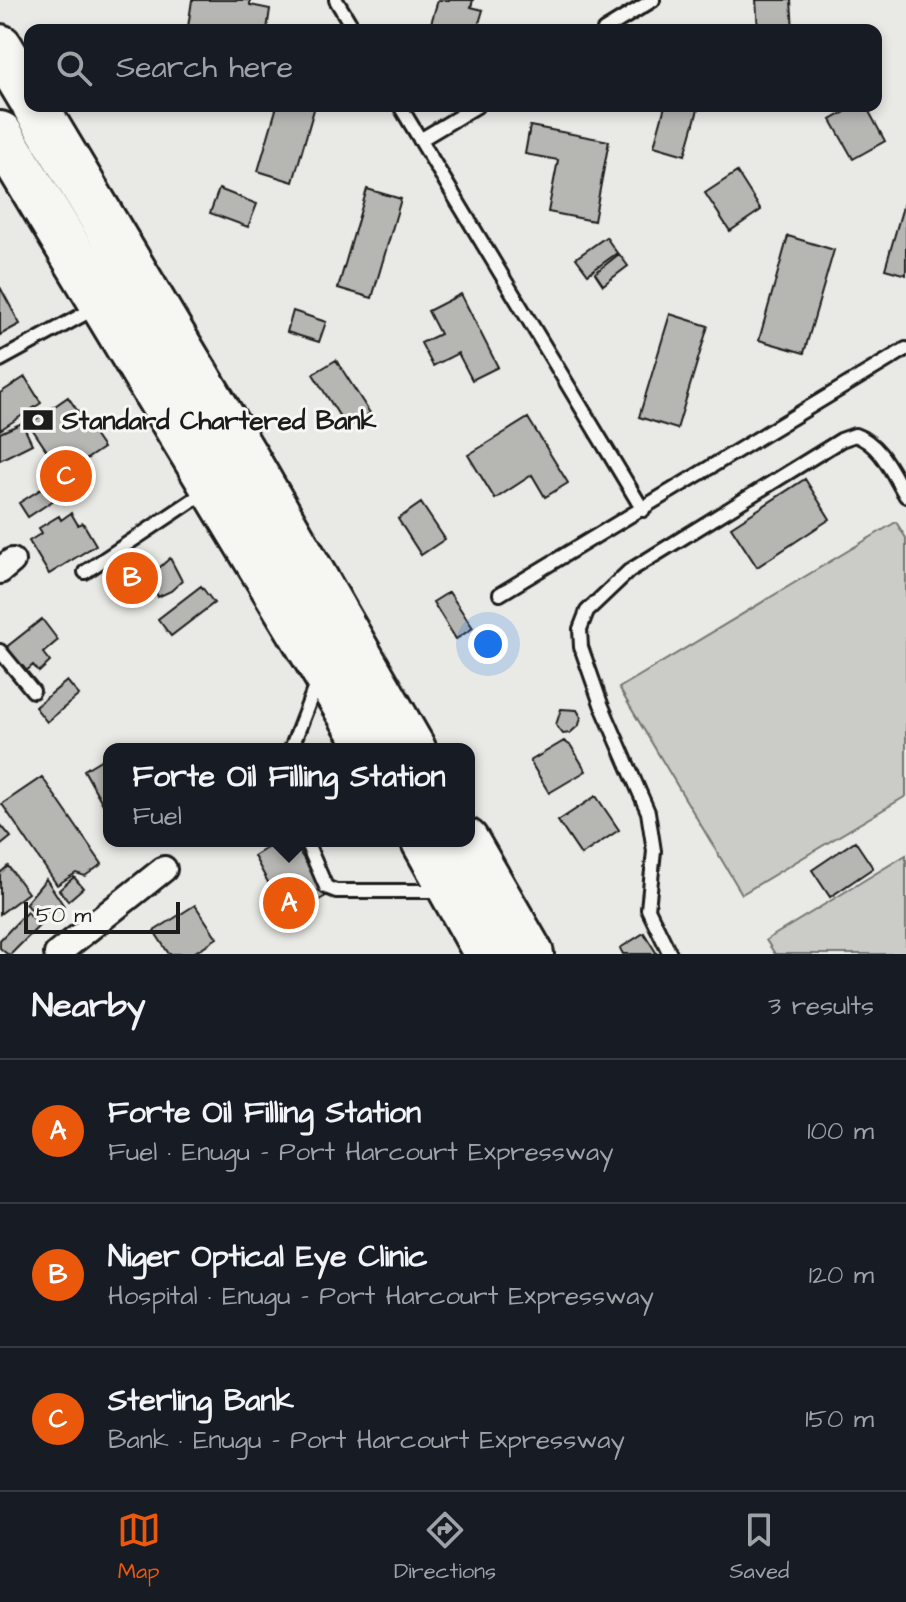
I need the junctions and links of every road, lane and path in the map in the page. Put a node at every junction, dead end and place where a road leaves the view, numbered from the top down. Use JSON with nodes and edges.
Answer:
{"nodes":[{"id":1,"x":336,"y":0,"type":"edge"},
{"id":2,"x":653,"y":0,"type":"edge"},
{"id":3,"x":350,"y":24,"type":"edge"},
{"id":4,"x":614,"y":24,"type":"edge"},
{"id":5,"x":2,"y":54,"type":"edge"},
{"id":6,"x":24,"y":88,"type":"edge"},
{"id":7,"x":39,"y":112,"type":"edge"},
{"id":8,"x":404,"y":112,"type":"edge"},
{"id":9,"x":467,"y":112,"type":"edge"},
{"id":10,"x":420,"y":140,"type":"junction"},
{"id":11,"x":3,"y":145,"type":"edge"},
{"id":12,"x":103,"y":304,"type":"junction"},
{"id":13,"x":906,"y":349,"type":"edge"},
{"id":14,"x":0,"y":360,"type":"edge"},
{"id":15,"x":211,"y":488,"type":"junction"},
{"id":16,"x":906,"y":496,"type":"edge"},
{"id":17,"x":643,"y":510,"type":"junction"},
{"id":18,"x":85,"y":572,"type":"dead end"},
{"id":19,"x":500,"y":594,"type":"dead end"},
{"id":20,"x":0,"y":651,"type":"edge"},
{"id":21,"x":322,"y":668,"type":"junction"},
{"id":22,"x":33,"y":691,"type":"dead end"},
{"id":23,"x":293,"y":743,"type":"edge"},
{"id":24,"x":367,"y":743,"type":"edge"},
{"id":25,"x":410,"y":743,"type":"edge"},
{"id":26,"x":309,"y":847,"type":"edge"},
{"id":27,"x":427,"y":847,"type":"edge"},
{"id":28,"x":469,"y":847,"type":"edge"},
{"id":29,"x":164,"y":869,"type":"dead end"},
{"id":30,"x":453,"y":891,"type":"junction"},
{"id":31,"x":57,"y":954,"type":"edge"},
{"id":32,"x":487,"y":954,"type":"edge"},
{"id":33,"x":531,"y":954,"type":"edge"},
{"id":34,"x":670,"y":954,"type":"edge"}],
"edges":[{"from":1,"to":3,"type":"lane"},
{"from":2,"to":4,"type":"lane"},
{"from":5,"to":6,"type":"highway"},
{"from":7,"to":25,"type":"highway"},
{"from":8,"to":10,"type":"lane"},
{"from":9,"to":10,"type":"lane"},
{"from":10,"to":17,"type":"lane"},
{"from":11,"to":12,"type":"highway"},
{"from":12,"to":14,"type":"lane"},
{"from":12,"to":15,"type":"highway"},
{"from":13,"to":17,"type":"lane"},
{"from":15,"to":18,"type":"lane"},
{"from":15,"to":21,"type":"highway"},
{"from":16,"to":34,"type":"lane"},
{"from":17,"to":19,"type":"lane"},
{"from":20,"to":22,"type":"lane"},
{"from":21,"to":23,"type":"lane"},
{"from":21,"to":24,"type":"highway"},
{"from":26,"to":30,"type":"lane"},
{"from":27,"to":30,"type":"highway"},
{"from":28,"to":33,"type":"highway"},
{"from":29,"to":31,"type":"street"},
{"from":30,"to":32,"type":"highway"}]}
